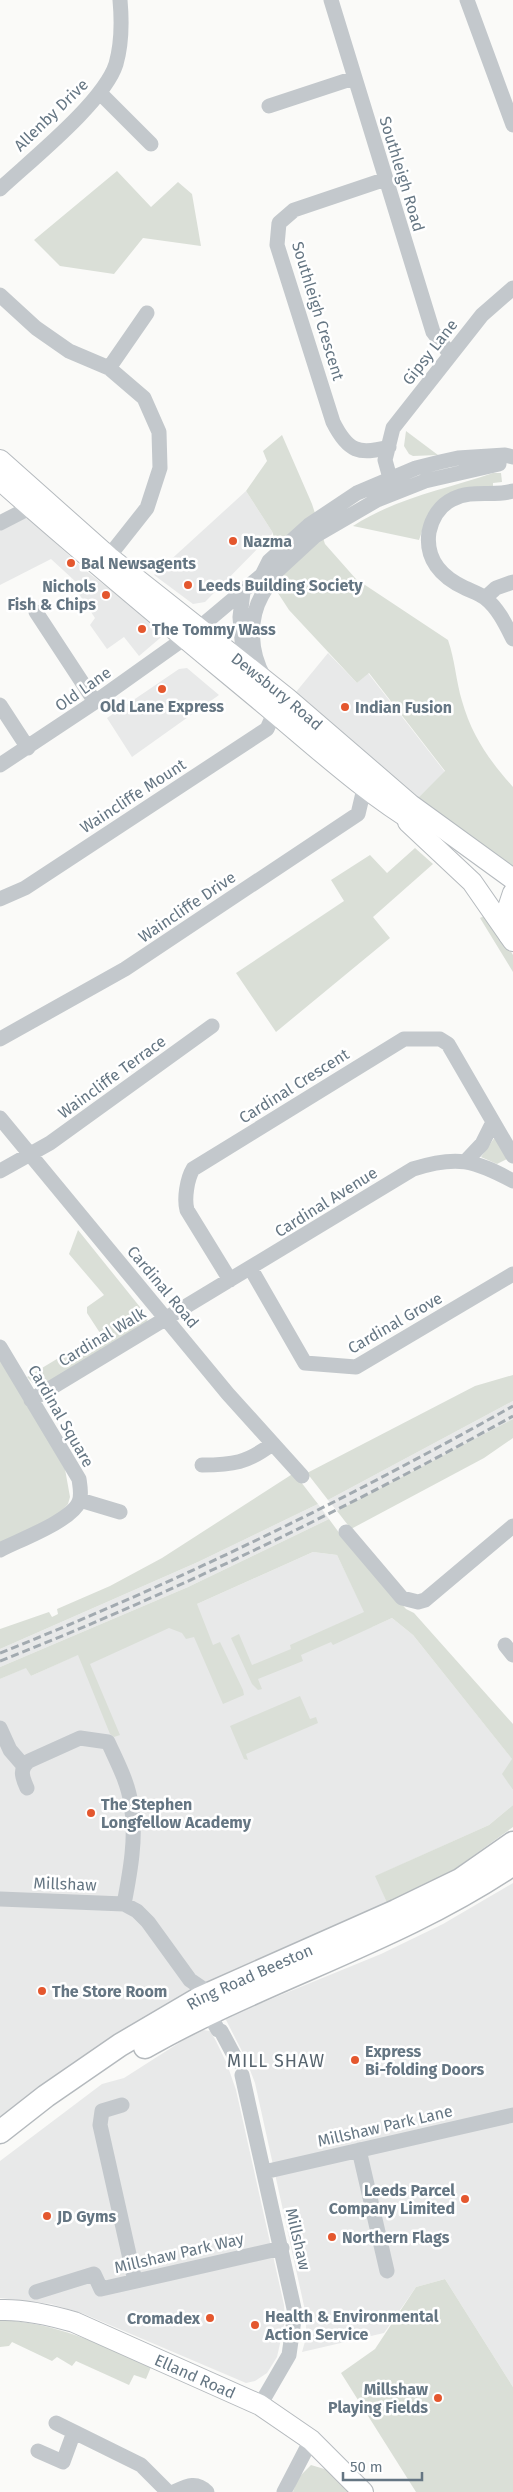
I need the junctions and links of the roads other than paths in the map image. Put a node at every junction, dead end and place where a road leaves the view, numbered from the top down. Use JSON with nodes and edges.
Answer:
{"nodes":[{"id":1,"x":120,"y":0,"type":"edge"},
{"id":2,"x":331,"y":0,"type":"edge"},
{"id":3,"x":467,"y":0,"type":"edge"},
{"id":4,"x":354,"y":78,"type":"junction"},
{"id":5,"x":100,"y":93,"type":"junction"},
{"id":6,"x":269,"y":106,"type":"dead end"},
{"id":7,"x":513,"y":125,"type":"edge"},
{"id":8,"x":151,"y":144,"type":"dead end"},
{"id":9,"x":386,"y":179,"type":"junction"},
{"id":10,"x":0,"y":189,"type":"edge"},
{"id":11,"x":513,"y":288,"type":"edge"},
{"id":12,"x":0,"y":295,"type":"edge"},
{"id":13,"x":147,"y":313,"type":"dead end"},
{"id":14,"x":450,"y":354,"type":"junction"},
{"id":15,"x":109,"y":368,"type":"junction"},
{"id":16,"x":389,"y":446,"type":"junction"},
{"id":17,"x":513,"y":456,"type":"edge"},
{"id":18,"x":0,"y":460,"type":"edge"},
{"id":19,"x":513,"y":461,"type":"edge"},
{"id":20,"x":405,"y":472,"type":"junction"},
{"id":21,"x":390,"y":478,"type":"junction"},
{"id":22,"x":0,"y":480,"type":"edge"},
{"id":23,"x":404,"y":488,"type":"junction"},
{"id":24,"x":513,"y":491,"type":"edge"},
{"id":25,"x":31,"y":507,"type":"junction"},
{"id":26,"x":0,"y":523,"type":"edge"},
{"id":27,"x":104,"y":562,"type":"junction"},
{"id":28,"x":269,"y":574,"type":"junction"},
{"id":29,"x":513,"y":582,"type":"edge"},
{"id":30,"x":243,"y":592,"type":"junction"},
{"id":31,"x":485,"y":598,"type":"junction"},
{"id":32,"x":36,"y":612,"type":"dead end"},
{"id":33,"x":192,"y":633,"type":"junction"},
{"id":34,"x":513,"y":639,"type":"edge"},
{"id":35,"x":244,"y":663,"type":"junction"},
{"id":36,"x":266,"y":681,"type":"junction"},
{"id":37,"x":248,"y":691,"type":"junction"},
{"id":38,"x":95,"y":702,"type":"junction"},
{"id":39,"x":0,"y":704,"type":"edge"},
{"id":40,"x":269,"y":719,"type":"junction"},
{"id":41,"x":28,"y":748,"type":"junction"},
{"id":42,"x":0,"y":765,"type":"edge"},
{"id":43,"x":358,"y":780,"type":"junction"},
{"id":44,"x":396,"y":812,"type":"junction"},
{"id":45,"x":511,"y":885,"type":"edge"},
{"id":46,"x":0,"y":899,"type":"edge"},
{"id":47,"x":489,"y":906,"type":"junction"},
{"id":48,"x":511,"y":938,"type":"edge"},
{"id":49,"x":212,"y":1026,"type":"dead end"},
{"id":50,"x":0,"y":1039,"type":"edge"},
{"id":51,"x":0,"y":1118,"type":"edge"},
{"id":52,"x":493,"y":1122,"type":"junction"},
{"id":53,"x":31,"y":1155,"type":"junction"},
{"id":54,"x":513,"y":1156,"type":"edge"},
{"id":55,"x":466,"y":1161,"type":"junction"},
{"id":56,"x":0,"y":1171,"type":"edge"},
{"id":57,"x":513,"y":1181,"type":"edge"},
{"id":58,"x":251,"y":1269,"type":"junction"},
{"id":59,"x":513,"y":1274,"type":"edge"},
{"id":60,"x":230,"y":1280,"type":"junction"},
{"id":61,"x":166,"y":1319,"type":"junction"},
{"id":62,"x":0,"y":1347,"type":"edge"},
{"id":63,"x":31,"y":1400,"type":"junction"},
{"id":64,"x":272,"y":1444,"type":"junction"},
{"id":65,"x":202,"y":1465,"type":"dead end"},
{"id":66,"x":302,"y":1476,"type":"dead end"},
{"id":67,"x":80,"y":1500,"type":"junction"},
{"id":68,"x":120,"y":1512,"type":"dead end"},
{"id":69,"x":513,"y":1526,"type":"edge"},
{"id":70,"x":346,"y":1532,"type":"dead end"},
{"id":71,"x":0,"y":1550,"type":"edge"},
{"id":72,"x":0,"y":1728,"type":"edge"},
{"id":73,"x":23,"y":1766,"type":"junction"},
{"id":74,"x":27,"y":1788,"type":"dead end"},
{"id":75,"x":513,"y":1843,"type":"edge"},
{"id":76,"x":513,"y":1864,"type":"edge"},
{"id":77,"x":0,"y":1899,"type":"edge"},
{"id":78,"x":124,"y":1904,"type":"junction"},
{"id":79,"x":190,"y":1980,"type":"junction"},
{"id":80,"x":209,"y":2004,"type":"junction"},
{"id":81,"x":183,"y":2008,"type":"junction"},
{"id":82,"x":122,"y":2105,"type":"dead end"},
{"id":83,"x":513,"y":2115,"type":"edge"},
{"id":84,"x":0,"y":2132,"type":"edge"},
{"id":85,"x":0,"y":2149,"type":"edge"},
{"id":86,"x":360,"y":2150,"type":"junction"},
{"id":87,"x":264,"y":2172,"type":"junction"},
{"id":88,"x":282,"y":2248,"type":"junction"},
{"id":89,"x":387,"y":2271,"type":"dead end"},
{"id":90,"x":135,"y":2281,"type":"junction"},
{"id":91,"x":36,"y":2292,"type":"dead end"},
{"id":92,"x":0,"y":2310,"type":"edge"},
{"id":93,"x":260,"y":2405,"type":"junction"},
{"id":94,"x":56,"y":2423,"type":"dead end"},
{"id":95,"x":74,"y":2432,"type":"junction"},
{"id":96,"x":311,"y":2440,"type":"junction"},
{"id":97,"x":38,"y":2451,"type":"dead end"},
{"id":98,"x":168,"y":2492,"type":"edge"},
{"id":99,"x":174,"y":2492,"type":"edge"},
{"id":100,"x":206,"y":2492,"type":"edge"},
{"id":101,"x":284,"y":2492,"type":"edge"},
{"id":102,"x":363,"y":2492,"type":"edge"}],
"edges":[{"from":1,"to":5,"type":"street","name":"Allenby Drive"},
{"from":2,"to":4,"type":"street","name":"Southleigh Road"},
{"from":3,"to":7,"type":"street"},
{"from":4,"to":6,"type":"street"},
{"from":4,"to":9,"type":"street","name":"Southleigh Road"},
{"from":5,"to":8,"type":"street"},
{"from":5,"to":10,"type":"street","name":"Allenby Drive"},
{"from":9,"to":14,"type":"street","name":"Southleigh Road"},
{"from":9,"to":16,"type":"street","name":"Southleigh Crescent"},
{"from":11,"to":14,"type":"street","name":"Gipsy Lane"},
{"from":12,"to":15,"type":"street"},
{"from":13,"to":15,"type":"street"},
{"from":14,"to":16,"type":"street","name":"Gipsy Lane"},
{"from":15,"to":27,"type":"street"},
{"from":16,"to":20,"type":"street"},
{"from":16,"to":21,"type":"street","name":"Gipsy Lane"},
{"from":17,"to":20,"type":"street"},
{"from":18,"to":27,"type":"main road","name":"Dewsbury Road"},
{"from":19,"to":23,"type":"street"},
{"from":20,"to":21,"type":"street"},
{"from":20,"to":23,"type":"street"},
{"from":21,"to":23,"type":"street"},
{"from":21,"to":28,"type":"street"},
{"from":22,"to":25,"type":"main road","name":"Dewsbury Road"},
{"from":23,"to":28,"type":"street"},
{"from":24,"to":31,"type":"street"},
{"from":25,"to":26,"type":"street"},
{"from":25,"to":27,"type":"main road","name":"Dewsbury Road"},
{"from":27,"to":33,"type":"main road","name":"Dewsbury Road"},
{"from":28,"to":30,"type":"street","name":"Old Lane"},
{"from":28,"to":36,"type":"street"},
{"from":29,"to":31,"type":"street"},
{"from":30,"to":33,"type":"street","name":"Old Lane"},
{"from":30,"to":35,"type":"street"},
{"from":31,"to":34,"type":"street"},
{"from":32,"to":38,"type":"street"},
{"from":33,"to":35,"type":"main road","name":"Dewsbury Road"},
{"from":33,"to":37,"type":"main road","name":"Dewsbury Road"},
{"from":33,"to":38,"type":"street","name":"Old Lane"},
{"from":35,"to":36,"type":"main road","name":"Dewsbury Road"},
{"from":35,"to":37,"type":"main road"},
{"from":36,"to":45,"type":"main road","name":"Dewsbury Road"},
{"from":37,"to":40,"type":"main road","name":"Dewsbury Road"},
{"from":38,"to":41,"type":"street","name":"Old Lane"},
{"from":39,"to":41,"type":"street"},
{"from":40,"to":43,"type":"main road","name":"Dewsbury Road"},
{"from":40,"to":46,"type":"street","name":"Waincliffe Mount"},
{"from":41,"to":42,"type":"street","name":"Old Lane"},
{"from":43,"to":44,"type":"main road","name":"Dewsbury Road"},
{"from":43,"to":50,"type":"street","name":"Waincliffe Drive"},
{"from":44,"to":45,"type":"main road","name":"Dewsbury Road"},
{"from":44,"to":47,"type":"main road"},
{"from":45,"to":47,"type":"main road"},
{"from":45,"to":48,"type":"main road"},
{"from":47,"to":48,"type":"main road"},
{"from":49,"to":53,"type":"street","name":"Waincliffe Terrace"},
{"from":51,"to":53,"type":"street","name":"Cardinal Road"},
{"from":52,"to":54,"type":"street","name":"Cardinal Crescent"},
{"from":52,"to":55,"type":"street"},
{"from":52,"to":60,"type":"street","name":"Cardinal Crescent"},
{"from":53,"to":56,"type":"street","name":"Waincliffe Terrace"},
{"from":53,"to":61,"type":"street","name":"Cardinal Road"},
{"from":55,"to":57,"type":"street","name":"Cardinal Avenue"},
{"from":55,"to":58,"type":"street","name":"Cardinal Avenue"},
{"from":58,"to":59,"type":"street","name":"Cardinal Grove"},
{"from":58,"to":60,"type":"street","name":"Cardinal Avenue"},
{"from":60,"to":61,"type":"street","name":"Cardinal Avenue"},
{"from":61,"to":63,"type":"street","name":"Cardinal Walk"},
{"from":61,"to":64,"type":"street","name":"Cardinal Road"},
{"from":62,"to":63,"type":"street","name":"Cardinal Square"},
{"from":63,"to":67,"type":"street","name":"Cardinal Square"},
{"from":64,"to":65,"type":"street"},
{"from":64,"to":66,"type":"street","name":"Cardinal Road"},
{"from":67,"to":68,"type":"street"},
{"from":67,"to":71,"type":"street"},
{"from":69,"to":70,"type":"street"},
{"from":72,"to":73,"type":"street"},
{"from":73,"to":74,"type":"street"},
{"from":73,"to":78,"type":"street"},
{"from":75,"to":80,"type":"highway","name":"Ring Road Beeston"},
{"from":76,"to":80,"type":"highway","name":"Ring Road Beeston"},
{"from":77,"to":78,"type":"street","name":"Millshaw"},
{"from":78,"to":79,"type":"street","name":"Millshaw"},
{"from":79,"to":80,"type":"street","name":"Millshaw"},
{"from":79,"to":81,"type":"street"},
{"from":80,"to":81,"type":"highway","name":"Ring Road Beeston"},
{"from":80,"to":85,"type":"highway","name":"Ring Road Beeston"},
{"from":80,"to":87,"type":"street","name":"Millshaw"},
{"from":81,"to":84,"type":"highway","name":"Ring Road Beeston"},
{"from":82,"to":90,"type":"street"},
{"from":83,"to":86,"type":"street","name":"Millshaw Park Lane"},
{"from":86,"to":87,"type":"street","name":"Millshaw Park Lane"},
{"from":86,"to":89,"type":"street"},
{"from":87,"to":88,"type":"street","name":"Millshaw"},
{"from":88,"to":90,"type":"street","name":"Millshaw Park Way"},
{"from":88,"to":93,"type":"street","name":"Millshaw"},
{"from":90,"to":91,"type":"street","name":"Millshaw Park Way"},
{"from":92,"to":93,"type":"main road","name":"Elland Road"},
{"from":93,"to":96,"type":"main road","name":"Elland Road"},
{"from":94,"to":95,"type":"street"},
{"from":95,"to":97,"type":"street"},
{"from":95,"to":98,"type":"street"},
{"from":96,"to":101,"type":"street"},
{"from":96,"to":102,"type":"main road","name":"Elland Road"},
{"from":99,"to":100,"type":"street"}]}
